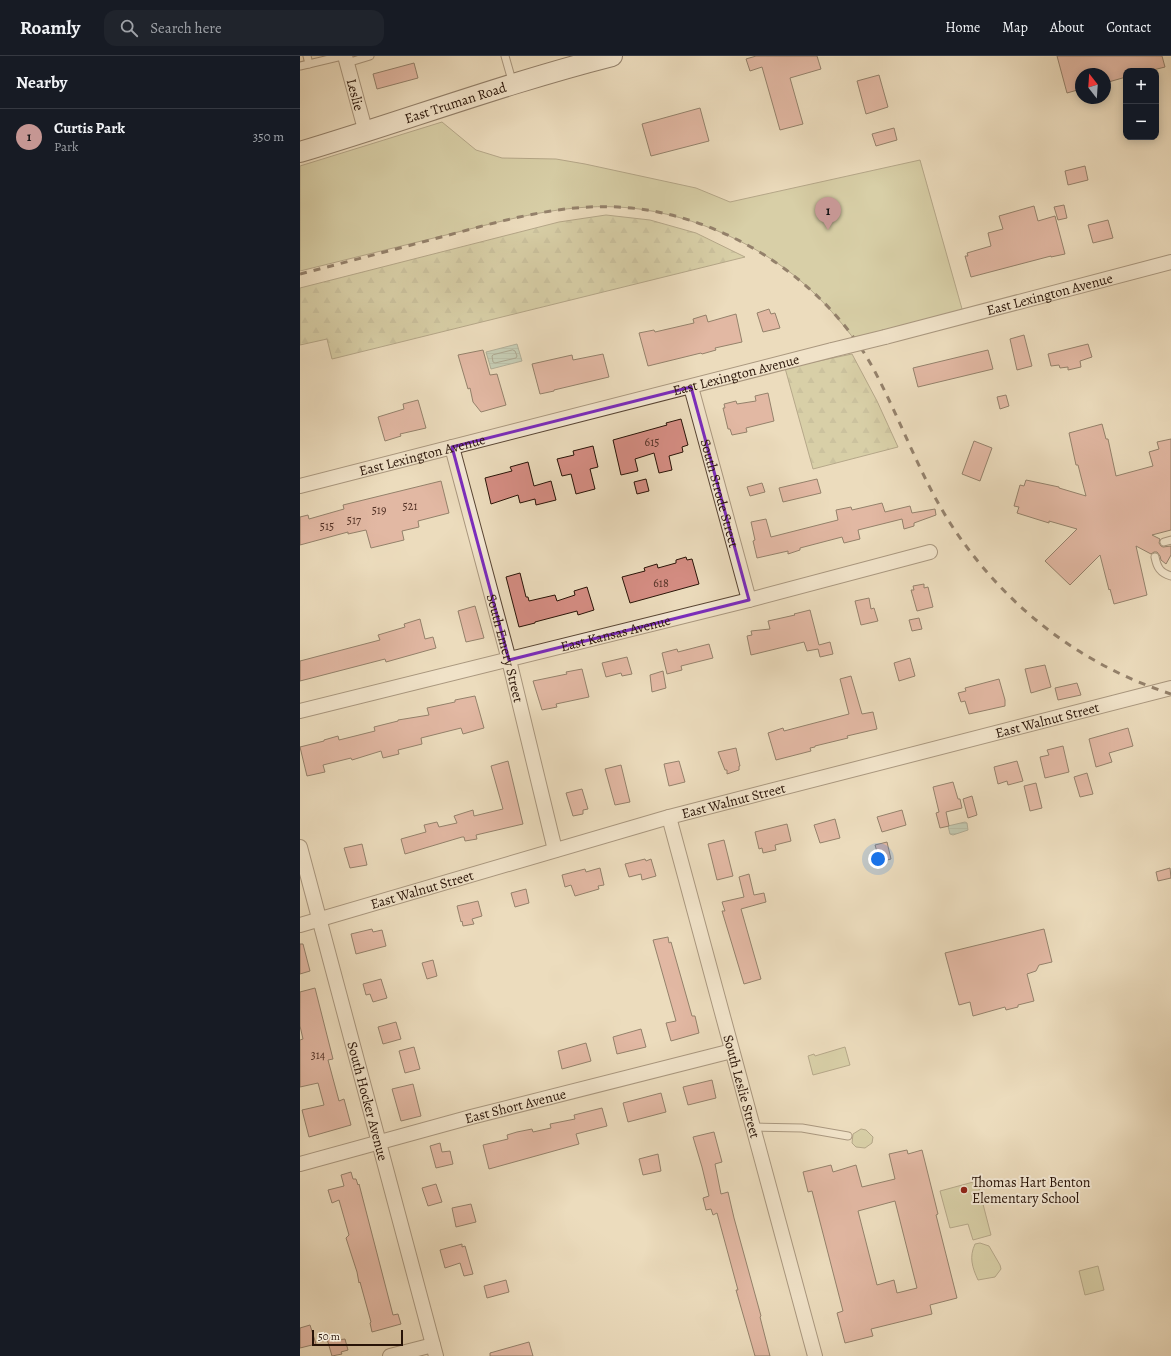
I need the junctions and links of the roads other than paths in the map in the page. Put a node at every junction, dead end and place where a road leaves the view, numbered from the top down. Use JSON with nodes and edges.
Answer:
{"nodes":[{"id":1,"x":307,"y":56,"type":"edge"},
{"id":2,"x":370,"y":56,"type":"edge"},
{"id":3,"x":505,"y":56,"type":"edge"},
{"id":4,"x":612,"y":56,"type":"edge"},
{"id":5,"x":345,"y":58,"type":"edge"},
{"id":6,"x":309,"y":64,"type":"junction"},
{"id":7,"x":300,"y":66,"type":"edge"},
{"id":8,"x":513,"y":84,"type":"junction"},
{"id":9,"x":366,"y":132,"type":"junction"},
{"id":10,"x":300,"y":152,"type":"edge"},
{"id":11,"x":1171,"y":262,"type":"edge"},
{"id":12,"x":691,"y":387,"type":"junction"},
{"id":13,"x":452,"y":447,"type":"junction"},
{"id":14,"x":300,"y":486,"type":"edge"},
{"id":15,"x":930,"y":552,"type":"dead end"},
{"id":16,"x":1155,"y":557,"type":"dead end"},
{"id":17,"x":1171,"y":576,"type":"edge"},
{"id":18,"x":749,"y":600,"type":"junction"},
{"id":19,"x":509,"y":660,"type":"junction"},
{"id":20,"x":1171,"y":688,"type":"edge"},
{"id":21,"x":300,"y":712,"type":"edge"},
{"id":22,"x":669,"y":817,"type":"junction"},
{"id":23,"x":300,"y":847,"type":"edge"},
{"id":24,"x":555,"y":850,"type":"junction"},
{"id":25,"x":320,"y":919,"type":"junction"},
{"id":26,"x":300,"y":924,"type":"edge"},
{"id":27,"x":732,"y":1052,"type":"junction"},
{"id":28,"x":753,"y":1127,"type":"junction"},
{"id":29,"x":848,"y":1136,"type":"dead end"},
{"id":30,"x":380,"y":1143,"type":"junction"},
{"id":31,"x":300,"y":1164,"type":"edge"},
{"id":32,"x":435,"y":1351,"type":"edge"},
{"id":33,"x":390,"y":1356,"type":"edge"},
{"id":34,"x":815,"y":1356,"type":"edge"}],
"edges":[{"from":1,"to":6,"type":"lane"},
{"from":2,"to":5,"type":"lane"},
{"from":3,"to":8,"type":"lane"},
{"from":4,"to":8,"type":"main road","name":"East Truman Road"},
{"from":5,"to":6,"type":"lane"},
{"from":5,"to":9,"type":"street","name":"Leslie"},
{"from":6,"to":7,"type":"lane"},
{"from":8,"to":9,"type":"main road","name":"East Truman Road"},
{"from":9,"to":10,"type":"main road","name":"East Truman Road"},
{"from":11,"to":12,"type":"street","name":"East Lexington Avenue","bridge":true},
{"from":12,"to":13,"type":"street","name":"East Lexington Avenue"},
{"from":12,"to":18,"type":"street","name":"South Strode Street"},
{"from":13,"to":14,"type":"street","name":"East Lexington Avenue"},
{"from":13,"to":19,"type":"street","name":"South Emery Street"},
{"from":15,"to":18,"type":"street","name":"East Kansas Avenue"},
{"from":16,"to":17,"type":"lane"},
{"from":18,"to":19,"type":"street","name":"East Kansas Avenue"},
{"from":19,"to":21,"type":"street","name":"East Kansas Avenue"},
{"from":19,"to":24,"type":"street","name":"South Emery Street"},
{"from":20,"to":22,"type":"street","name":"East Walnut Street"},
{"from":22,"to":24,"type":"street","name":"East Walnut Street"},
{"from":22,"to":27,"type":"street","name":"South Leslie Street"},
{"from":23,"to":25,"type":"street","name":"South Hocker Avenue"},
{"from":24,"to":25,"type":"street","name":"East Walnut Street"},
{"from":25,"to":26,"type":"street","name":"East Walnut Street"},
{"from":25,"to":30,"type":"street","name":"South Hocker Avenue"},
{"from":27,"to":28,"type":"street","name":"South Leslie Street"},
{"from":27,"to":30,"type":"street","name":"East Short Avenue"},
{"from":28,"to":29,"type":"lane"},
{"from":28,"to":34,"type":"street","name":"South Leslie Street"},
{"from":30,"to":31,"type":"street","name":"East Short Avenue"},
{"from":30,"to":32,"type":"street","name":"South Hocker Avenue"},
{"from":32,"to":33,"type":"street"}]}
